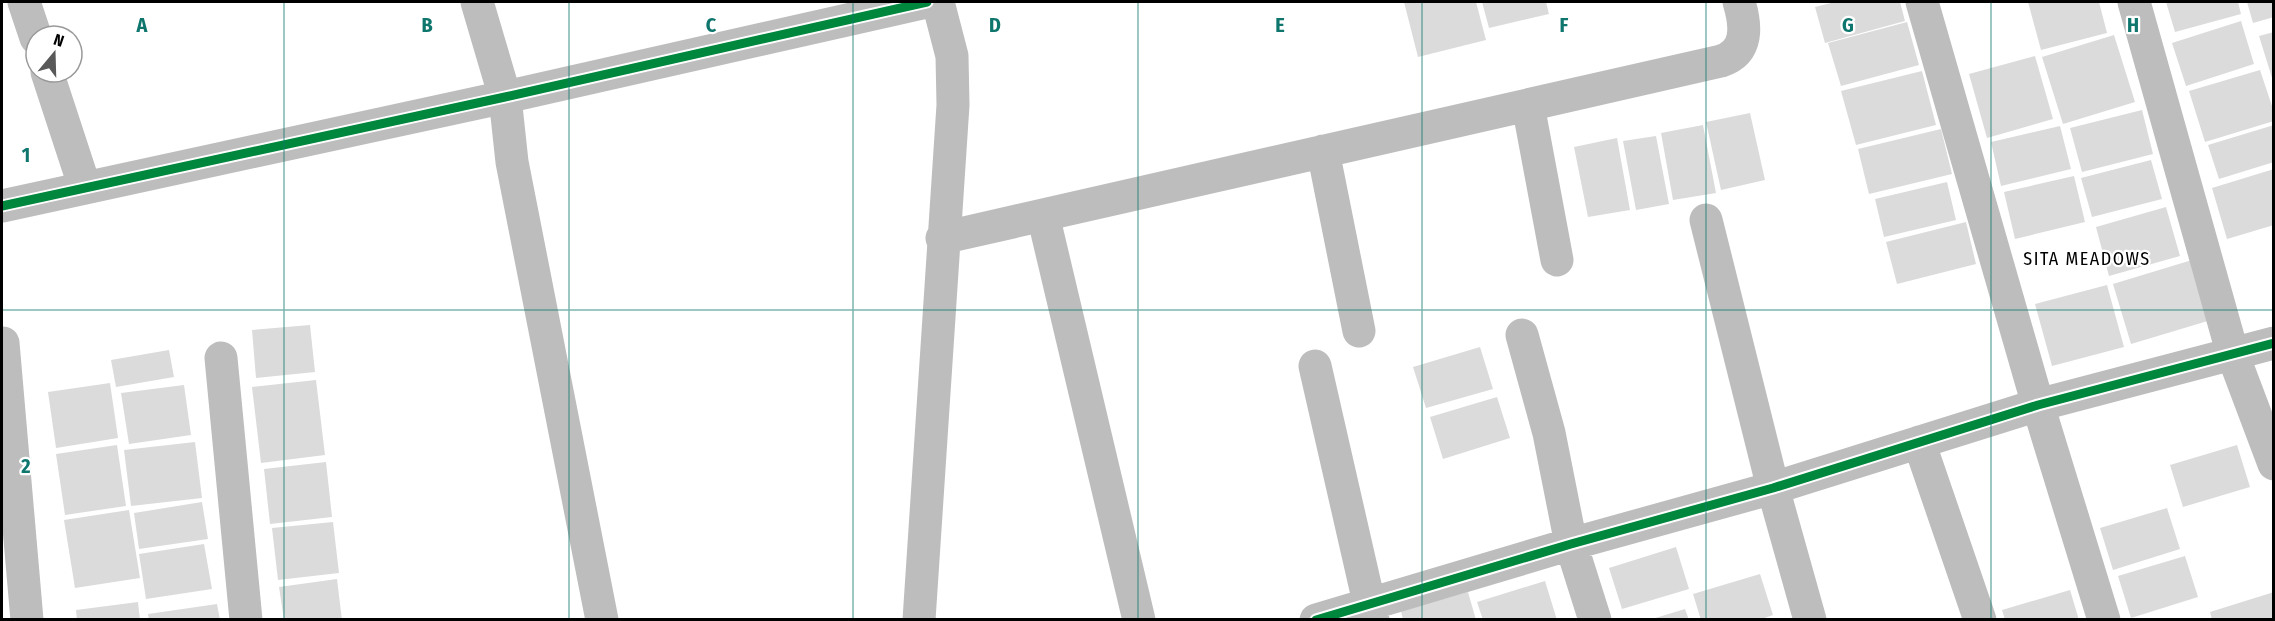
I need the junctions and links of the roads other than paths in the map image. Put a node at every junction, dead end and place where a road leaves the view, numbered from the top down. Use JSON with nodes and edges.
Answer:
{"nodes":[{"id":1,"x":24,"y":2,"type":"edge"},
{"id":2,"x":477,"y":2,"type":"edge"},
{"id":3,"x":927,"y":2,"type":"edge"},
{"id":4,"x":938,"y":2,"type":"edge"},
{"id":5,"x":1738,"y":2,"type":"edge"},
{"id":6,"x":1922,"y":2,"type":"edge"},
{"id":7,"x":2134,"y":2,"type":"edge"},
{"id":8,"x":31,"y":24,"type":"edge"},
{"id":9,"x":51,"y":84,"type":"edge"},
{"id":10,"x":506,"y":97,"type":"junction"},
{"id":11,"x":1528,"y":105,"type":"junction"},
{"id":12,"x":1323,"y":151,"type":"junction"},
{"id":13,"x":86,"y":188,"type":"junction"},
{"id":14,"x":2,"y":206,"type":"edge"},
{"id":15,"x":1043,"y":214,"type":"junction"},
{"id":16,"x":1706,"y":220,"type":"dead end"},
{"id":17,"x":942,"y":238,"type":"junction"},
{"id":18,"x":1557,"y":260,"type":"dead end"},
{"id":19,"x":1359,"y":332,"type":"dead end"},
{"id":20,"x":1522,"y":335,"type":"dead end"},
{"id":21,"x":3,"y":343,"type":"dead end"},
{"id":22,"x":2274,"y":343,"type":"edge"},
{"id":23,"x":2233,"y":355,"type":"junction"},
{"id":24,"x":221,"y":358,"type":"dead end"},
{"id":25,"x":1315,"y":366,"type":"dead end"},
{"id":26,"x":2038,"y":405,"type":"junction"},
{"id":27,"x":1919,"y":442,"type":"junction"},
{"id":28,"x":2274,"y":464,"type":"edge"},
{"id":29,"x":1773,"y":488,"type":"junction"},
{"id":30,"x":1571,"y":543,"type":"junction"},
{"id":31,"x":1371,"y":612,"type":"edge"},
{"id":32,"x":27,"y":620,"type":"edge"},
{"id":33,"x":246,"y":620,"type":"edge"},
{"id":34,"x":602,"y":620,"type":"edge"},
{"id":35,"x":919,"y":620,"type":"edge"},
{"id":36,"x":1139,"y":620,"type":"edge"},
{"id":37,"x":1316,"y":620,"type":"edge"},
{"id":38,"x":1595,"y":620,"type":"edge"},
{"id":39,"x":1810,"y":620,"type":"edge"},
{"id":40,"x":1980,"y":620,"type":"edge"},
{"id":41,"x":2104,"y":620,"type":"edge"}],
"edges":[{"from":1,"to":8,"type":"street"},
{"from":2,"to":10,"type":"street"},
{"from":3,"to":10,"type":"street"},
{"from":4,"to":17,"type":"street"},
{"from":5,"to":11,"type":"street"},
{"from":6,"to":26,"type":"street"},
{"from":7,"to":23,"type":"street"},
{"from":9,"to":13,"type":"street"},
{"from":10,"to":13,"type":"street"},
{"from":10,"to":34,"type":"street"},
{"from":11,"to":12,"type":"street"},
{"from":11,"to":18,"type":"street"},
{"from":12,"to":15,"type":"street"},
{"from":12,"to":19,"type":"street"},
{"from":13,"to":14,"type":"street"},
{"from":15,"to":17,"type":"street"},
{"from":15,"to":36,"type":"street"},
{"from":16,"to":29,"type":"street"},
{"from":17,"to":35,"type":"street"},
{"from":20,"to":30,"type":"street"},
{"from":21,"to":32,"type":"street"},
{"from":22,"to":23,"type":"street"},
{"from":23,"to":26,"type":"street"},
{"from":23,"to":28,"type":"street"},
{"from":24,"to":33,"type":"street"},
{"from":25,"to":31,"type":"street"},
{"from":26,"to":27,"type":"street"},
{"from":26,"to":41,"type":"street"},
{"from":27,"to":29,"type":"street"},
{"from":27,"to":40,"type":"street"},
{"from":29,"to":30,"type":"street"},
{"from":29,"to":39,"type":"street"},
{"from":30,"to":31,"type":"street"},
{"from":30,"to":38,"type":"street"},
{"from":31,"to":37,"type":"street"}]}
